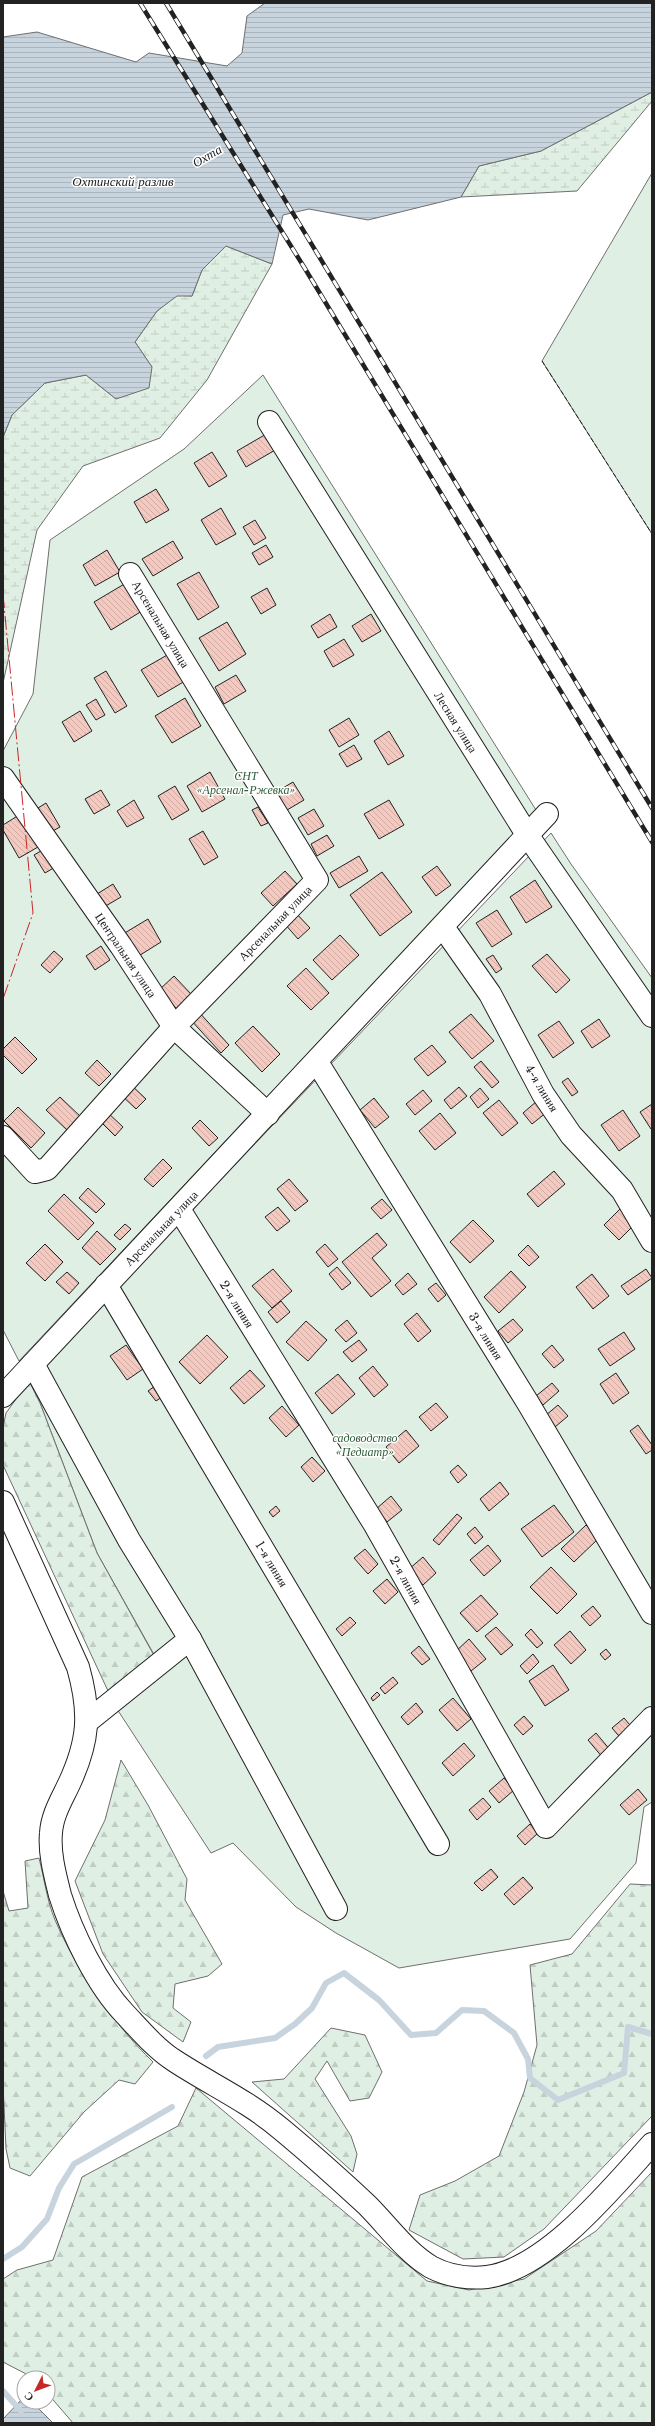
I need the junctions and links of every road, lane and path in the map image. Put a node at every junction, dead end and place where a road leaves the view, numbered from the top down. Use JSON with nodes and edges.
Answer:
{"nodes":[{"id":1,"x":269,"y":422,"type":"dead end"},
{"id":2,"x":130,"y":574,"type":"dead end"},
{"id":3,"x":3,"y":778,"type":"edge"},
{"id":4,"x":547,"y":814,"type":"dead end"},
{"id":5,"x":528,"y":836,"type":"junction"},
{"id":6,"x":443,"y":928,"type":"junction"},
{"id":7,"x":652,"y":1016,"type":"edge"},
{"id":8,"x":174,"y":1027,"type":"junction"},
{"id":9,"x":317,"y":1062,"type":"junction"},
{"id":10,"x":268,"y":1114,"type":"junction"},
{"id":11,"x":3,"y":1137,"type":"edge"},
{"id":12,"x":179,"y":1209,"type":"junction"},
{"id":13,"x":652,"y":1241,"type":"edge"},
{"id":14,"x":106,"y":1285,"type":"junction"},
{"id":15,"x":33,"y":1364,"type":"junction"},
{"id":16,"x":3,"y":1396,"type":"edge"},
{"id":17,"x":3,"y":1502,"type":"edge"},
{"id":18,"x":652,"y":1613,"type":"edge"},
{"id":19,"x":190,"y":1639,"type":"junction"},
{"id":20,"x":652,"y":1718,"type":"edge"},
{"id":21,"x":88,"y":1721,"type":"junction"},
{"id":22,"x":438,"y":1844,"type":"dead end"},
{"id":23,"x":336,"y":1909,"type":"dead end"},
{"id":24,"x":652,"y":2144,"type":"edge"}],
"edges":[{"from":1,"to":5,"type":"street","name":"Лесная улица"},
{"from":2,"to":8,"type":"street","name":"Арсенальная улица"},
{"from":3,"to":8,"type":"street","name":"Центральная улица"},
{"from":4,"to":5,"type":"street","name":"Арсенальная улица"},
{"from":5,"to":6,"type":"street","name":"Арсенальная улица"},
{"from":5,"to":7,"type":"street","name":"Лесная улица"},
{"from":6,"to":9,"type":"street","name":"Арсенальная улица"},
{"from":6,"to":13,"type":"street","name":"4-я линия"},
{"from":8,"to":10,"type":"street","name":"Центральная улица"},
{"from":8,"to":11,"type":"street","name":"Арсенальная улица"},
{"from":9,"to":10,"type":"street","name":"Арсенальная улица"},
{"from":9,"to":18,"type":"street","name":"3-я линия"},
{"from":10,"to":12,"type":"street","name":"Арсенальная улица"},
{"from":12,"to":14,"type":"street","name":"Арсенальная улица"},
{"from":12,"to":20,"type":"street","name":"2-я линия"},
{"from":14,"to":15,"type":"street","name":"Арсенальная улица"},
{"from":14,"to":22,"type":"street","name":"1-я линия"},
{"from":15,"to":16,"type":"street","name":"Арсенальная улица"},
{"from":15,"to":19,"type":"street"},
{"from":17,"to":21,"type":"street"},
{"from":19,"to":21,"type":"street"},
{"from":19,"to":23,"type":"street"},
{"from":21,"to":24,"type":"street"}]}
